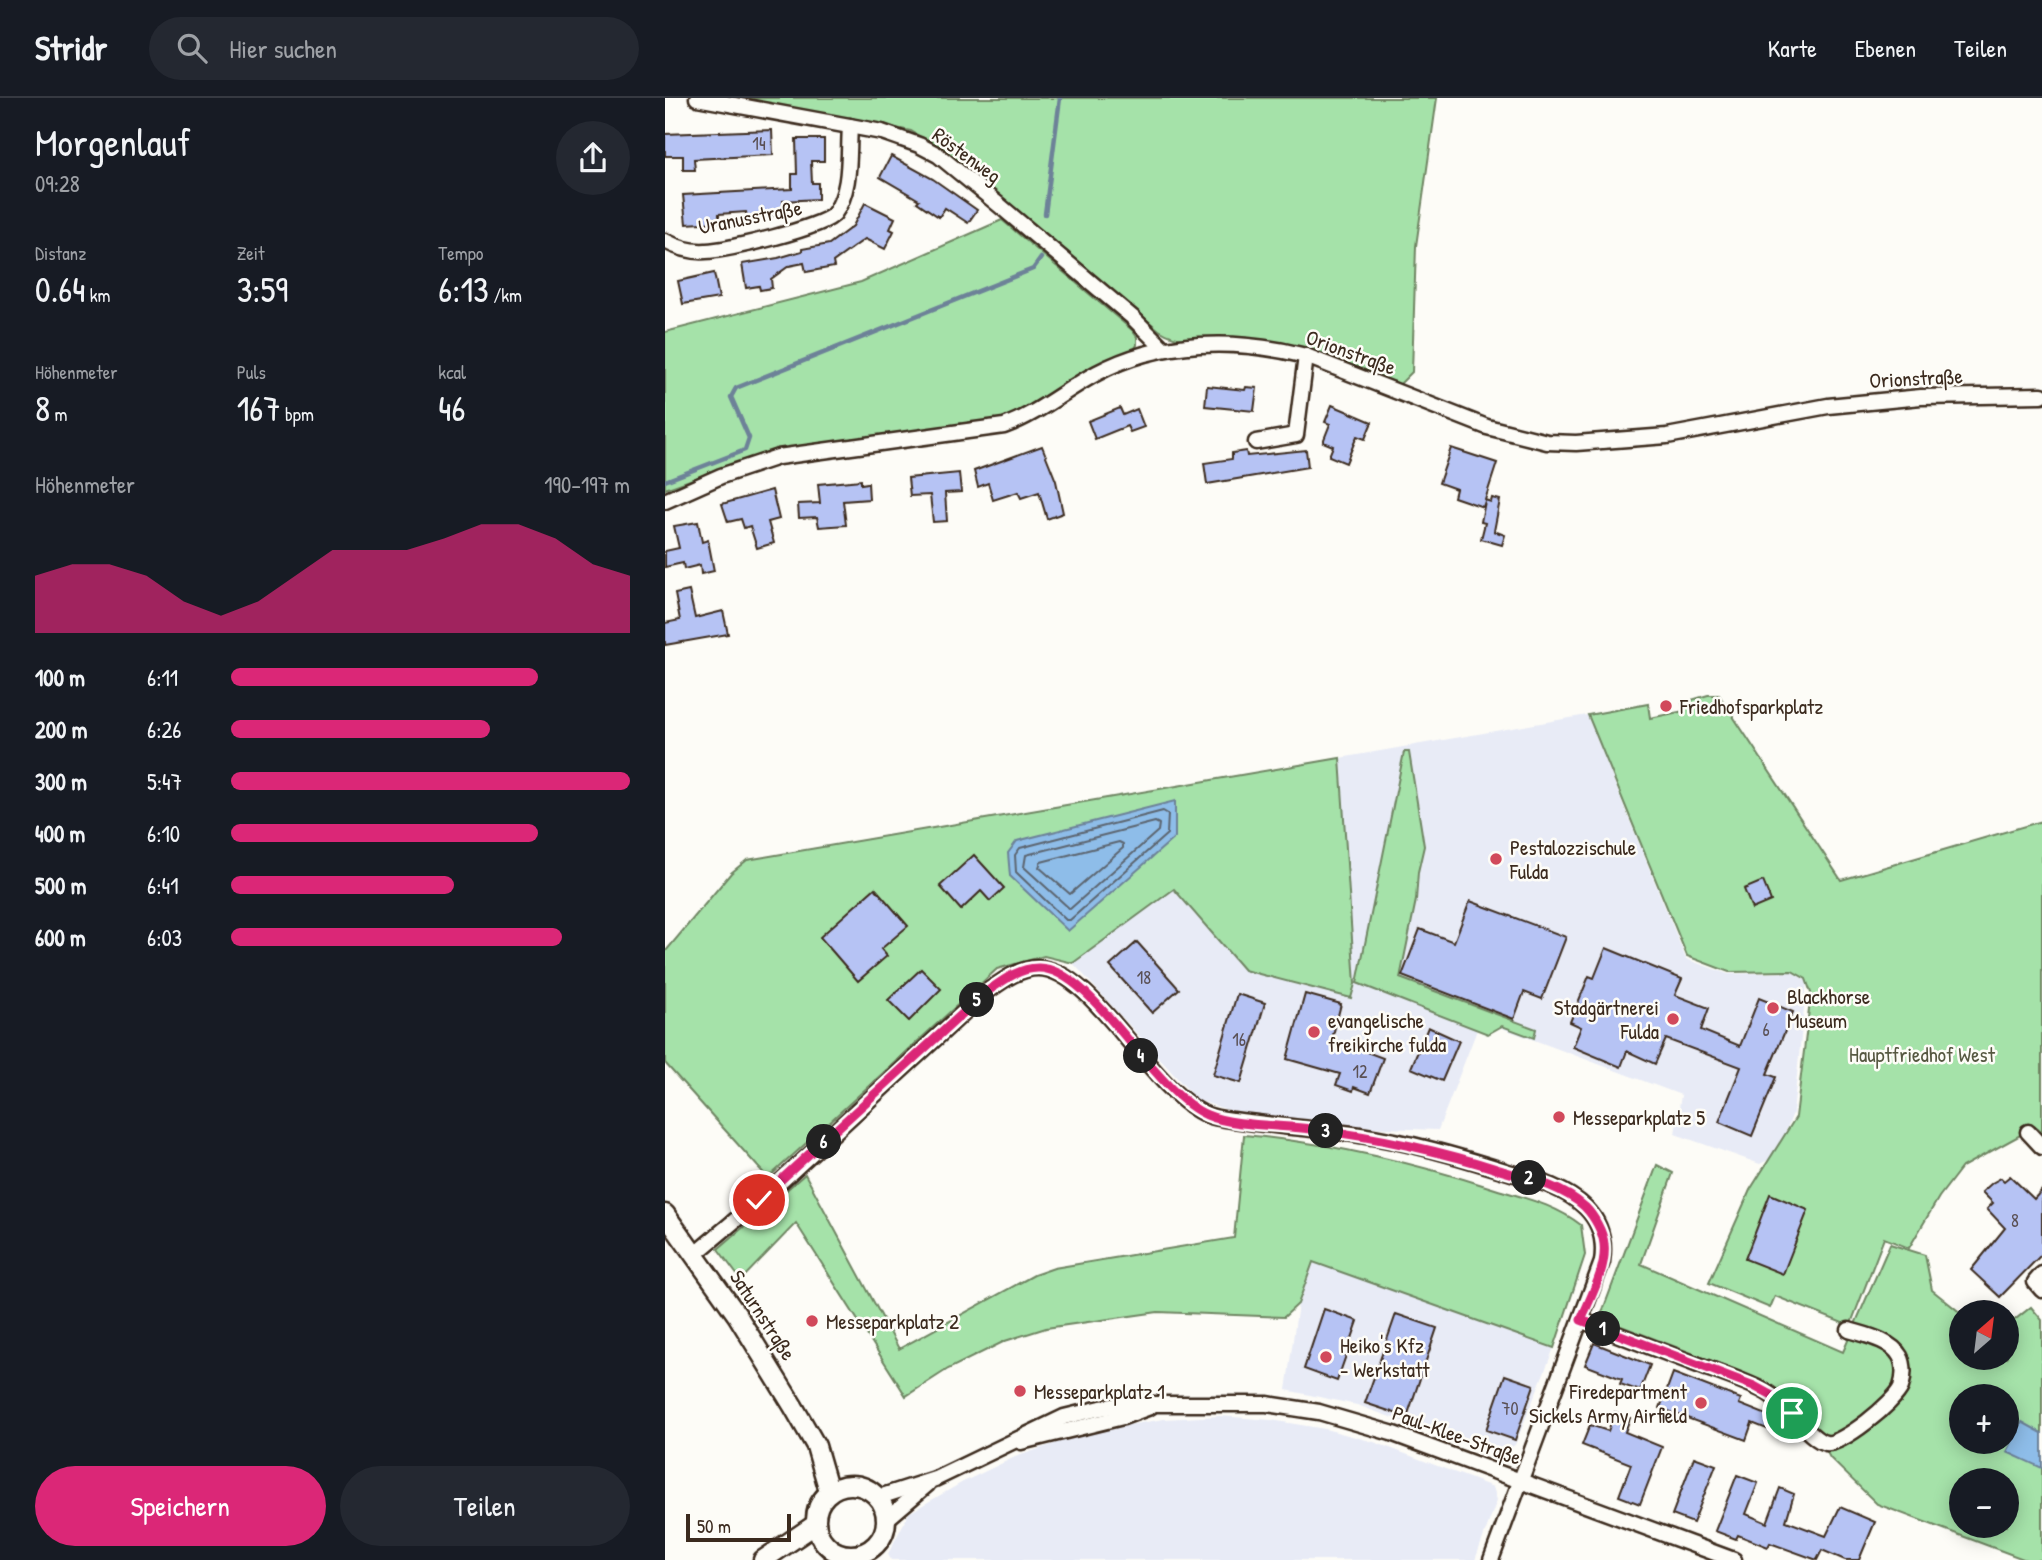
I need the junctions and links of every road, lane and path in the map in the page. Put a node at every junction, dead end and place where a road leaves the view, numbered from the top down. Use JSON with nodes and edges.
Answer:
{"nodes":[{"id":1,"x":697,"y":98,"type":"edge"},
{"id":2,"x":850,"y":126,"type":"junction"},
{"id":3,"x":665,"y":241,"type":"edge"},
{"id":4,"x":1163,"y":348,"type":"junction"},
{"id":5,"x":1305,"y":356,"type":"junction"},
{"id":6,"x":2042,"y":395,"type":"edge"},
{"id":7,"x":1256,"y":442,"type":"dead end"},
{"id":8,"x":665,"y":501,"type":"edge"},
{"id":9,"x":2028,"y":1132,"type":"dead end"},
{"id":10,"x":2042,"y":1147,"type":"edge"},
{"id":11,"x":665,"y":1214,"type":"edge"},
{"id":12,"x":695,"y":1254,"type":"junction"},
{"id":13,"x":2042,"y":1274,"type":"edge"},
{"id":14,"x":2042,"y":1290,"type":"edge"},
{"id":15,"x":1581,"y":1320,"type":"junction"},
{"id":16,"x":1849,"y":1330,"type":"dead end"},
{"id":17,"x":816,"y":1447,"type":"junction"},
{"id":18,"x":935,"y":1479,"type":"junction"},
{"id":19,"x":1520,"y":1480,"type":"junction"},
{"id":20,"x":848,"y":1484,"type":"junction"},
{"id":21,"x":829,"y":1492,"type":"junction"},
{"id":22,"x":879,"y":1497,"type":"junction"},
{"id":23,"x":887,"y":1519,"type":"junction"},
{"id":24,"x":816,"y":1524,"type":"junction"},
{"id":25,"x":879,"y":1541,"type":"junction"},
{"id":26,"x":824,"y":1543,"type":"junction"},
{"id":27,"x":768,"y":1558,"type":"edge"},
{"id":28,"x":856,"y":1558,"type":"edge"},
{"id":29,"x":879,"y":1560,"type":"edge"},
{"id":30,"x":1491,"y":1560,"type":"edge"},
{"id":31,"x":1734,"y":1560,"type":"edge"}],
"edges":[{"from":1,"to":2,"type":"street","name":"Röstenweg"},
{"from":2,"to":3,"type":"street","name":"Uranusstraße"},
{"from":2,"to":4,"type":"street","name":"Röstenweg"},
{"from":4,"to":5,"type":"street","name":"Orionstraße"},
{"from":4,"to":8,"type":"street","name":"Orionstraße"},
{"from":5,"to":6,"type":"street","name":"Orionstraße"},
{"from":5,"to":7,"type":"street"},
{"from":9,"to":10,"type":"street"},
{"from":11,"to":12,"type":"street","name":"Saturnstraße"},
{"from":12,"to":15,"type":"street"},
{"from":12,"to":17,"type":"street","name":"Saturnstraße"},
{"from":13,"to":14,"type":"street"},
{"from":15,"to":16,"type":"street"},
{"from":15,"to":19,"type":"street"},
{"from":17,"to":20,"type":"street","name":"Saturnstraße"},
{"from":17,"to":21,"type":"street","name":"Saturnstraße"},
{"from":18,"to":19,"type":"street","name":"Paul-Klee-Straße"},
{"from":18,"to":22,"type":"street","name":"Paul-Klee-Straße"},
{"from":18,"to":23,"type":"street","name":"Paul-Klee-Straße"},
{"from":19,"to":30,"type":"street"},
{"from":19,"to":31,"type":"street","name":"Paul-Klee-Straße"},
{"from":20,"to":21,"type":"street"},
{"from":20,"to":22,"type":"street"},
{"from":21,"to":24,"type":"street"},
{"from":22,"to":23,"type":"street"},
{"from":23,"to":25,"type":"street"},
{"from":24,"to":26,"type":"street"},
{"from":24,"to":27,"type":"street"},
{"from":25,"to":28,"type":"street"},
{"from":25,"to":29,"type":"street"},
{"from":26,"to":27,"type":"street"},
{"from":26,"to":28,"type":"street"}]}
